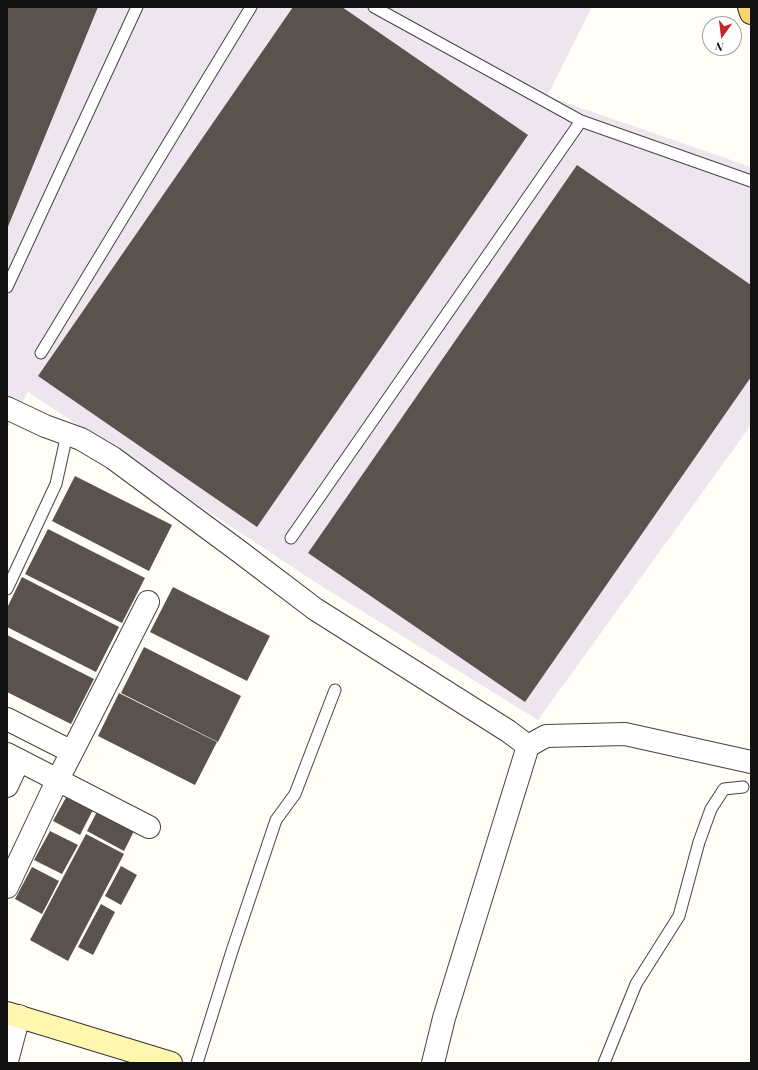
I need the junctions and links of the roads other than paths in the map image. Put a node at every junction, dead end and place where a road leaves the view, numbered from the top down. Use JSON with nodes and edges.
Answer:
{"nodes":[{"id":1,"x":138,"y":7,"type":"edge"},
{"id":2,"x":251,"y":7,"type":"edge"},
{"id":3,"x":374,"y":7,"type":"edge"},
{"id":4,"x":748,"y":7,"type":"edge"},
{"id":5,"x":751,"y":13,"type":"edge"},
{"id":6,"x":581,"y":121,"type":"junction"},
{"id":7,"x":751,"y":181,"type":"edge"},
{"id":8,"x":7,"y":287,"type":"edge"},
{"id":9,"x":40,"y":353,"type":"dead end"},
{"id":10,"x":7,"y":408,"type":"edge"},
{"id":11,"x":67,"y":434,"type":"junction"},
{"id":12,"x":291,"y":538,"type":"dead end"},
{"id":13,"x":7,"y":589,"type":"edge"},
{"id":14,"x":148,"y":602,"type":"dead end"},
{"id":15,"x":336,"y":690,"type":"dead end"},
{"id":16,"x":7,"y":719,"type":"edge"},
{"id":17,"x":528,"y":746,"type":"junction"},
{"id":18,"x":72,"y":752,"type":"junction"},
{"id":19,"x":13,"y":757,"type":"edge"},
{"id":20,"x":751,"y":762,"type":"edge"},
{"id":21,"x":58,"y":779,"type":"junction"},
{"id":22,"x":7,"y":786,"type":"edge"},
{"id":23,"x":744,"y":788,"type":"dead end"},
{"id":24,"x":149,"y":827,"type":"dead end"},
{"id":25,"x":7,"y":887,"type":"edge"},
{"id":26,"x":13,"y":1014,"type":"edge"},
{"id":27,"x":7,"y":1061,"type":"edge"},
{"id":28,"x":171,"y":1063,"type":"edge"},
{"id":29,"x":197,"y":1063,"type":"edge"},
{"id":30,"x":434,"y":1063,"type":"edge"},
{"id":31,"x":604,"y":1063,"type":"edge"}],
"edges":[{"from":1,"to":8,"type":"lane"},
{"from":2,"to":9,"type":"lane"},
{"from":3,"to":6,"type":"lane"},
{"from":4,"to":5,"type":"main road"},
{"from":6,"to":7,"type":"lane"},
{"from":6,"to":12,"type":"lane"},
{"from":10,"to":11,"type":"street"},
{"from":11,"to":13,"type":"lane"},
{"from":11,"to":17,"type":"street"},
{"from":14,"to":18,"type":"street"},
{"from":15,"to":29,"type":"lane"},
{"from":16,"to":18,"type":"street"},
{"from":17,"to":20,"type":"street"},
{"from":17,"to":30,"type":"street"},
{"from":18,"to":21,"type":"street"},
{"from":19,"to":21,"type":"street"},
{"from":19,"to":22,"type":"street"},
{"from":21,"to":24,"type":"street"},
{"from":21,"to":25,"type":"street"},
{"from":23,"to":31,"type":"lane"},
{"from":26,"to":27,"type":"street"},
{"from":26,"to":28,"type":"street"}]}
